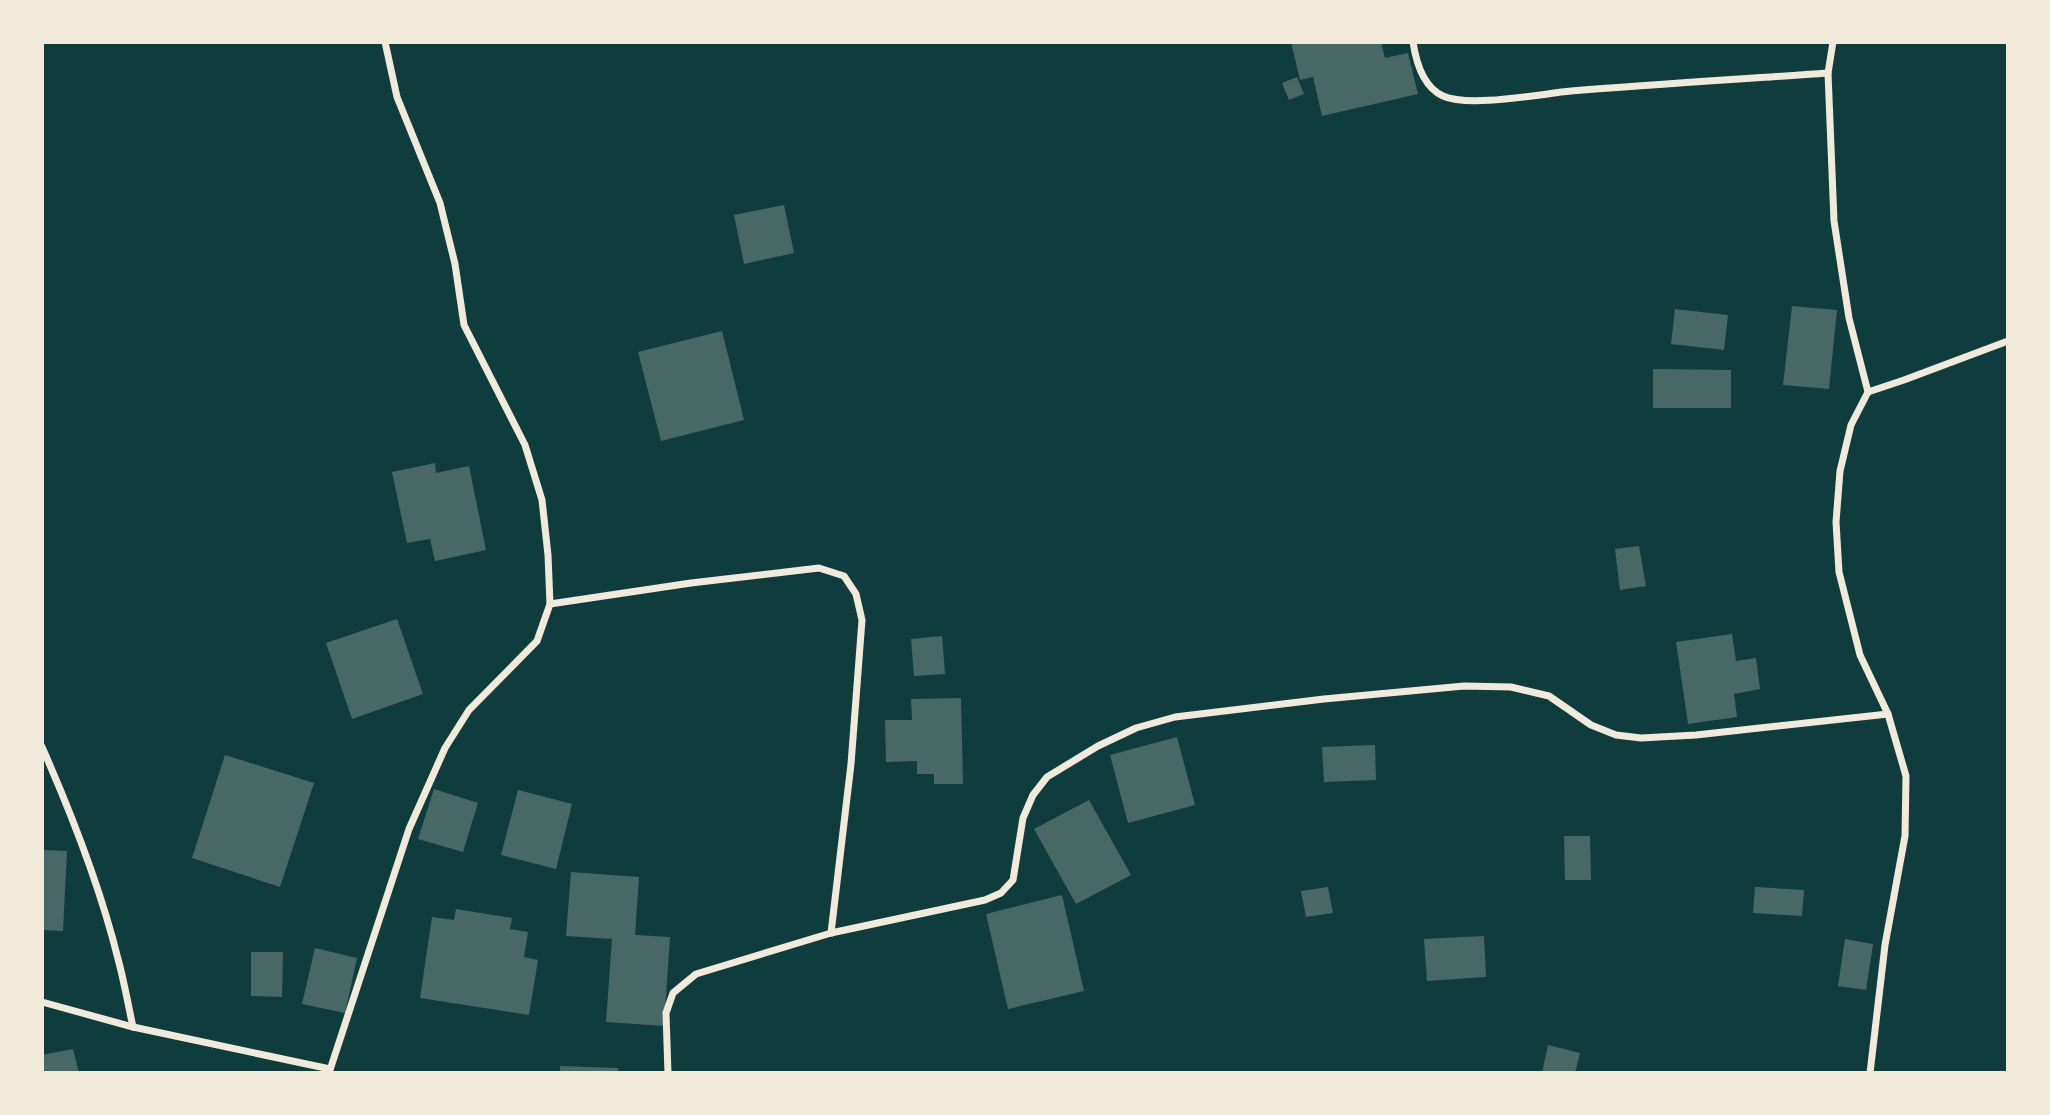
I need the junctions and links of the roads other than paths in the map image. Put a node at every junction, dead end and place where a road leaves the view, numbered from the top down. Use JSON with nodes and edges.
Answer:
{"nodes":[{"id":1,"x":385,"y":42,"type":"edge"},
{"id":2,"x":1413,"y":42,"type":"edge"},
{"id":3,"x":1833,"y":42,"type":"edge"},
{"id":4,"x":1828,"y":73,"type":"junction"},
{"id":5,"x":2008,"y":341,"type":"edge"},
{"id":6,"x":1868,"y":391,"type":"junction"},
{"id":7,"x":550,"y":604,"type":"junction"},
{"id":8,"x":1888,"y":714,"type":"junction"},
{"id":9,"x":42,"y":747,"type":"edge"},
{"id":10,"x":831,"y":933,"type":"junction"},
{"id":11,"x":42,"y":1002,"type":"edge"},
{"id":12,"x":133,"y":1027,"type":"junction"},
{"id":13,"x":329,"y":1071,"type":"edge"},
{"id":14,"x":668,"y":1073,"type":"edge"},
{"id":15,"x":1870,"y":1073,"type":"edge"}],
"edges":[{"from":1,"to":7,"type":"street"},
{"from":2,"to":4,"type":"street"},
{"from":3,"to":4,"type":"street"},
{"from":4,"to":6,"type":"street"},
{"from":5,"to":6,"type":"street"},
{"from":6,"to":8,"type":"street"},
{"from":7,"to":10,"type":"street"},
{"from":7,"to":13,"type":"street"},
{"from":8,"to":10,"type":"street"},
{"from":8,"to":15,"type":"street"},
{"from":9,"to":12,"type":"street"},
{"from":10,"to":14,"type":"street"},
{"from":11,"to":12,"type":"street"},
{"from":12,"to":13,"type":"street"}]}
